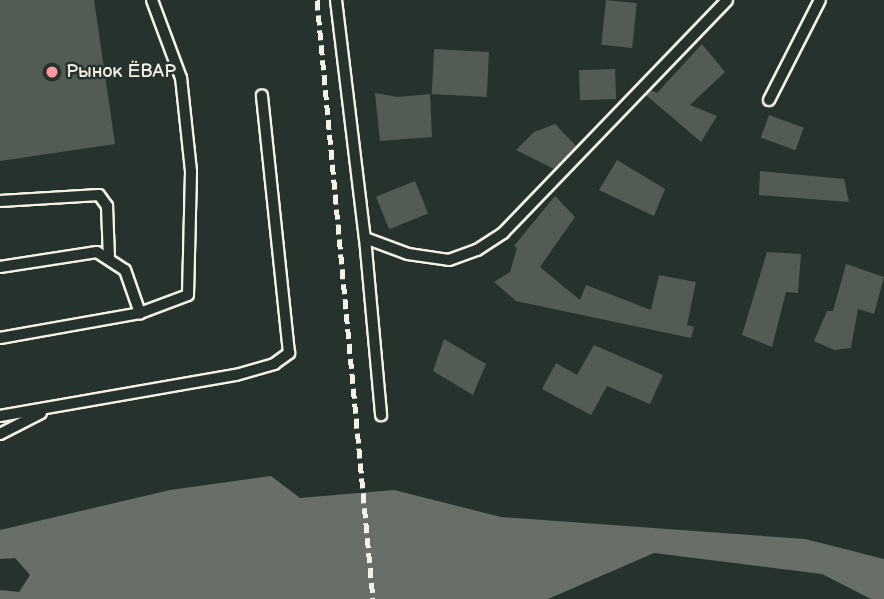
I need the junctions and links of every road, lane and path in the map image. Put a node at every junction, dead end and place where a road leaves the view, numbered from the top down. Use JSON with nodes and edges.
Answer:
{"nodes":[{"id":1,"x":152,"y":0,"type":"edge"},
{"id":2,"x":336,"y":0,"type":"edge"},
{"id":3,"x":727,"y":0,"type":"edge"},
{"id":4,"x":820,"y":0,"type":"edge"},
{"id":5,"x":262,"y":95,"type":"dead end"},
{"id":6,"x":769,"y":100,"type":"dead end"},
{"id":7,"x":0,"y":201,"type":"edge"},
{"id":8,"x":365,"y":238,"type":"junction"},
{"id":9,"x":109,"y":257,"type":"junction"},
{"id":10,"x":0,"y":267,"type":"edge"},
{"id":11,"x":140,"y":313,"type":"junction"},
{"id":12,"x":0,"y":338,"type":"edge"},
{"id":13,"x":52,"y":407,"type":"junction"},
{"id":14,"x":382,"y":415,"type":"dead end"},
{"id":15,"x":0,"y":416,"type":"edge"},
{"id":16,"x":0,"y":434,"type":"edge"}],
"edges":[{"from":1,"to":11,"type":"lane"},
{"from":2,"to":8,"type":"lane"},
{"from":3,"to":8,"type":"lane"},
{"from":4,"to":6,"type":"lane"},
{"from":5,"to":13,"type":"lane"},
{"from":7,"to":9,"type":"lane"},
{"from":8,"to":14,"type":"lane"},
{"from":9,"to":10,"type":"lane"},
{"from":9,"to":11,"type":"lane"},
{"from":11,"to":12,"type":"lane"},
{"from":13,"to":15,"type":"lane"},
{"from":13,"to":16,"type":"lane"}]}
